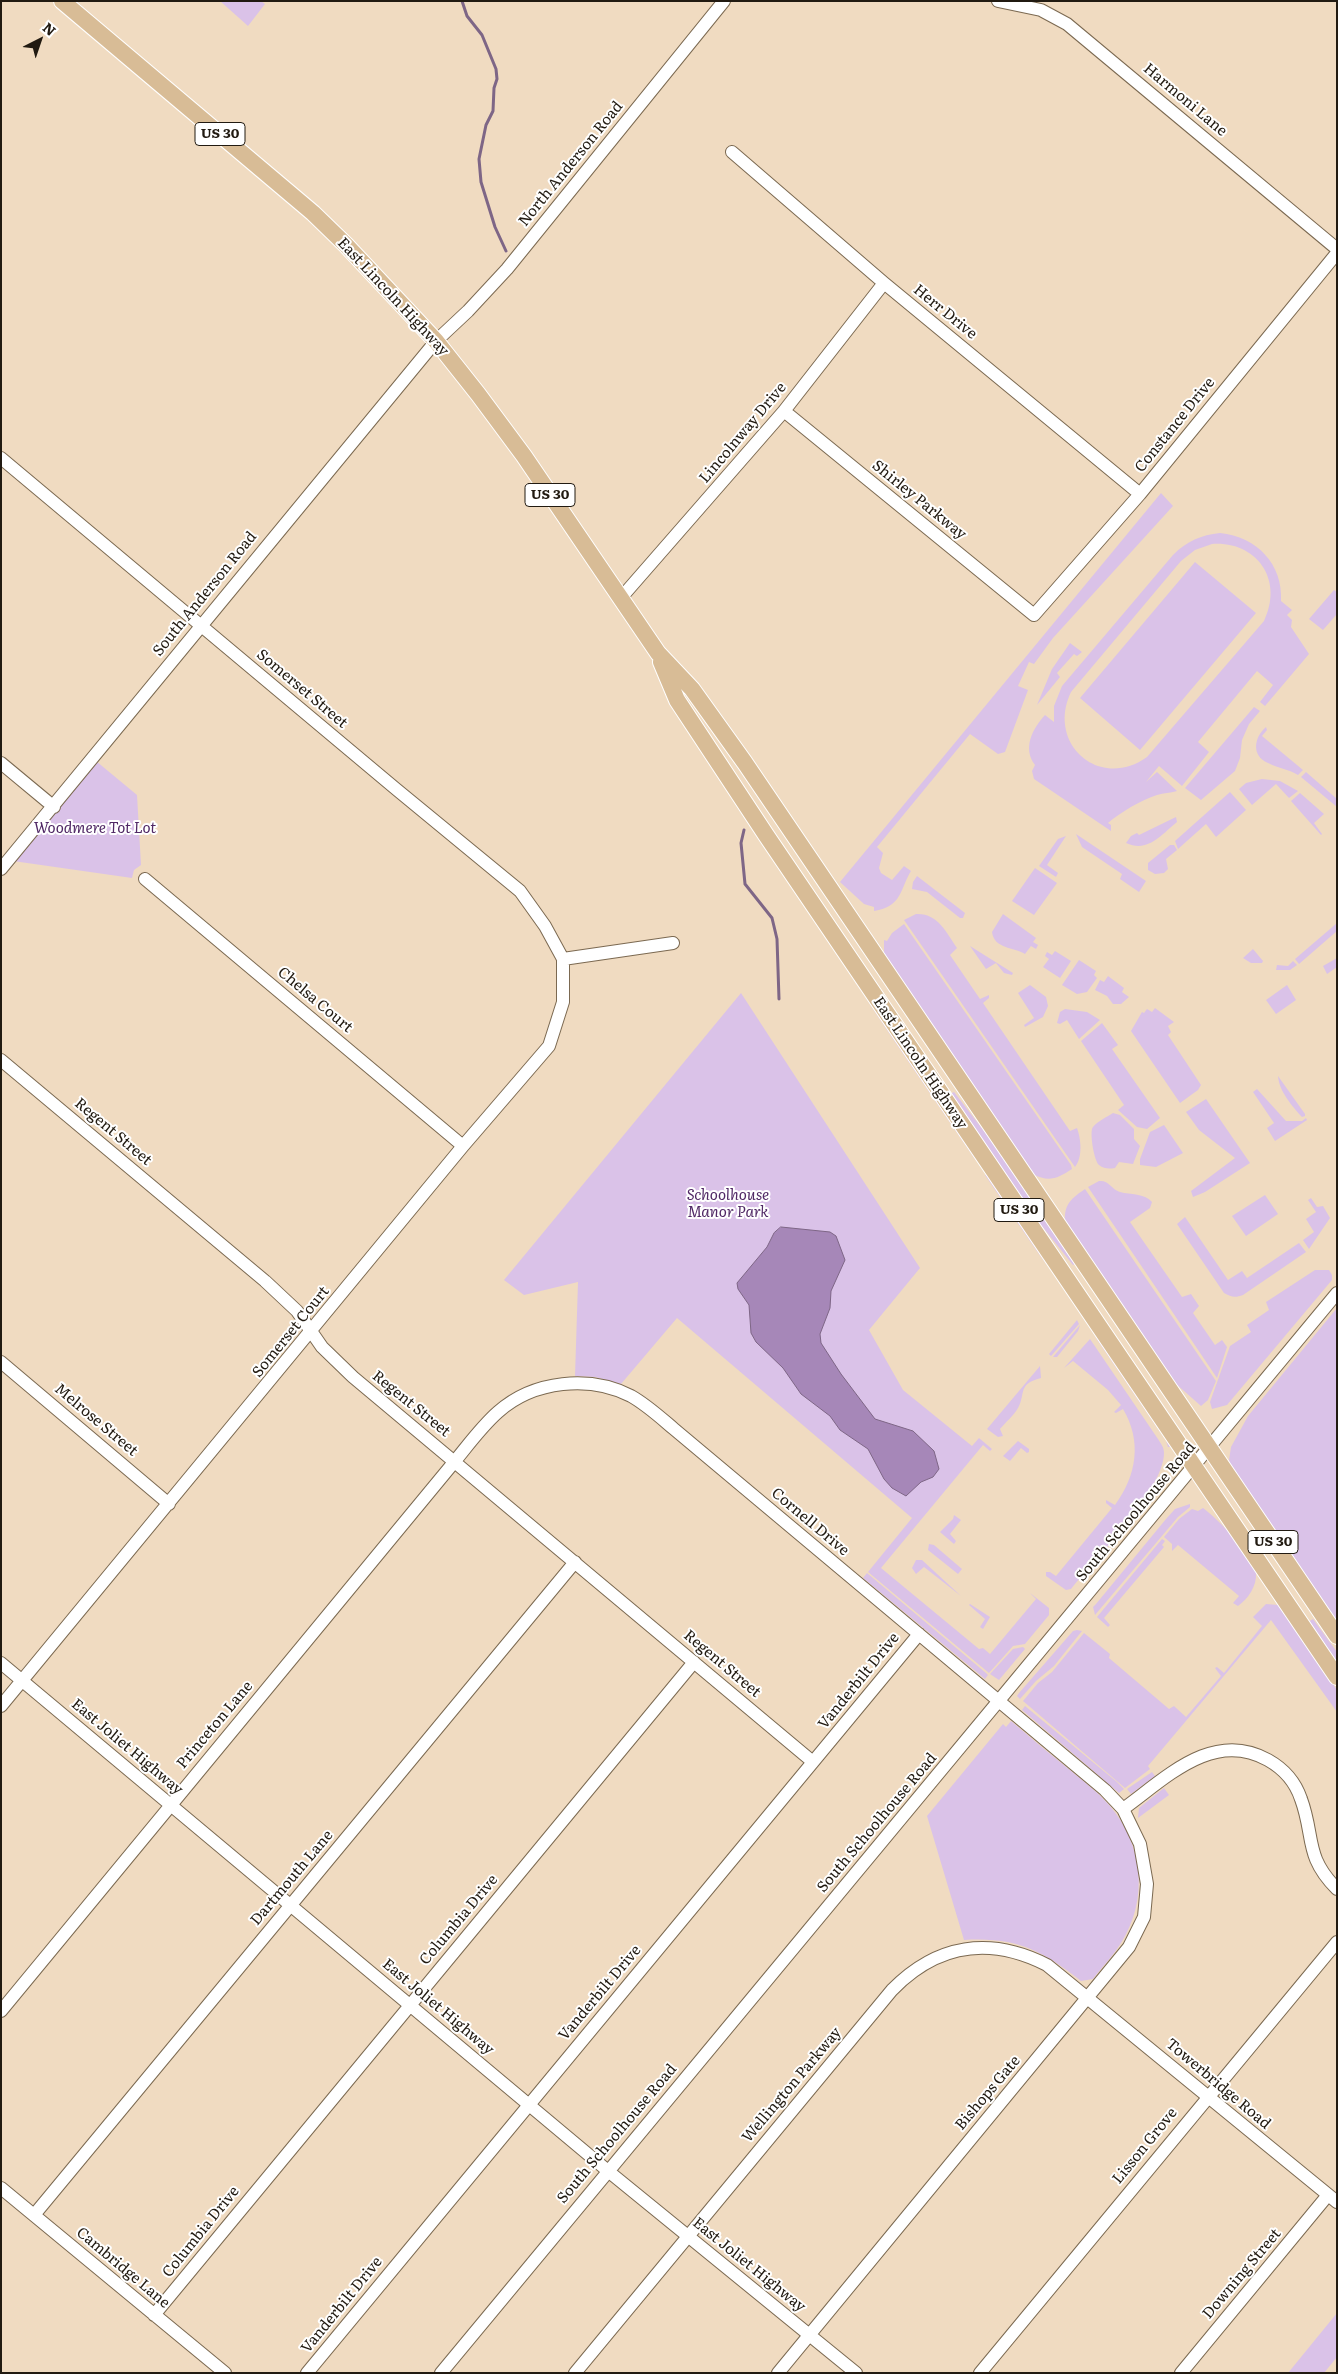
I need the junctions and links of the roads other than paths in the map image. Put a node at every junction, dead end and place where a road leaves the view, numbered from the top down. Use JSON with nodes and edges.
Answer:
{"nodes":[{"id":1,"x":62,"y":1,"type":"edge"},
{"id":2,"x":724,"y":1,"type":"edge"},
{"id":3,"x":998,"y":1,"type":"edge"},
{"id":4,"x":732,"y":152,"type":"dead end"},
{"id":5,"x":1337,"y":251,"type":"edge"},
{"id":6,"x":884,"y":283,"type":"junction"},
{"id":7,"x":436,"y":341,"type":"junction"},
{"id":8,"x":784,"y":411,"type":"junction"},
{"id":9,"x":1,"y":458,"type":"edge"},
{"id":10,"x":1140,"y":494,"type":"junction"},
{"id":11,"x":620,"y":599,"type":"junction"},
{"id":12,"x":1034,"y":616,"type":"joint"},
{"id":13,"x":200,"y":625,"type":"junction"},
{"id":14,"x":658,"y":653,"type":"junction"},
{"id":15,"x":1,"y":763,"type":"edge"},
{"id":16,"x":54,"y":807,"type":"junction"},
{"id":17,"x":1,"y":869,"type":"edge"},
{"id":18,"x":145,"y":879,"type":"dead end"},
{"id":19,"x":673,"y":943,"type":"dead end"},
{"id":20,"x":563,"y":959,"type":"junction"},
{"id":21,"x":1,"y":1060,"type":"edge"},
{"id":22,"x":463,"y":1146,"type":"junction"},
{"id":23,"x":1337,"y":1293,"type":"edge"},
{"id":24,"x":312,"y":1332,"type":"junction"},
{"id":25,"x":1,"y":1362,"type":"edge"},
{"id":26,"x":1210,"y":1448,"type":"junction"},
{"id":27,"x":455,"y":1461,"type":"junction"},
{"id":28,"x":1195,"y":1466,"type":"junction"},
{"id":29,"x":169,"y":1504,"type":"junction"},
{"id":30,"x":575,"y":1562,"type":"junction"},
{"id":31,"x":919,"y":1634,"type":"junction"},
{"id":32,"x":1337,"y":1636,"type":"edge"},
{"id":33,"x":694,"y":1662,"type":"junction"},
{"id":34,"x":1,"y":1663,"type":"edge"},
{"id":35,"x":1337,"y":1677,"type":"edge"},
{"id":36,"x":23,"y":1681,"type":"junction"},
{"id":37,"x":1000,"y":1701,"type":"junction"},
{"id":38,"x":1,"y":1706,"type":"edge"},
{"id":39,"x":813,"y":1762,"type":"junction"},
{"id":40,"x":171,"y":1805,"type":"junction"},
{"id":41,"x":1123,"y":1809,"type":"junction"},
{"id":42,"x":1337,"y":1889,"type":"edge"},
{"id":43,"x":290,"y":1905,"type":"junction"},
{"id":44,"x":1337,"y":1942,"type":"edge"},
{"id":45,"x":1088,"y":1997,"type":"junction"},
{"id":46,"x":410,"y":2004,"type":"junction"},
{"id":47,"x":1,"y":2011,"type":"edge"},
{"id":48,"x":1208,"y":2096,"type":"junction"},
{"id":49,"x":528,"y":2105,"type":"junction"},
{"id":50,"x":608,"y":2171,"type":"junction"},
{"id":51,"x":1,"y":2188,"type":"edge"},
{"id":52,"x":1332,"y":2199,"type":"edge"},
{"id":53,"x":34,"y":2215,"type":"junction"},
{"id":54,"x":688,"y":2236,"type":"junction"},
{"id":55,"x":154,"y":2315,"type":"junction"},
{"id":56,"x":809,"y":2335,"type":"junction"},
{"id":57,"x":224,"y":2373,"type":"edge"},
{"id":58,"x":307,"y":2373,"type":"edge"},
{"id":59,"x":441,"y":2373,"type":"edge"},
{"id":60,"x":575,"y":2373,"type":"edge"},
{"id":61,"x":778,"y":2373,"type":"edge"},
{"id":62,"x":856,"y":2373,"type":"edge"},
{"id":63,"x":980,"y":2373,"type":"edge"},
{"id":64,"x":1181,"y":2373,"type":"edge"}],
"edges":[{"from":1,"to":7,"type":"main road","name":"East Lincoln Highway","number":"US 30"},
{"from":2,"to":7,"type":"street","name":"North Anderson Road"},
{"from":3,"to":5,"type":"street","name":"Harmoni Lane"},
{"from":4,"to":6,"type":"street","name":"Herr Drive"},
{"from":5,"to":10,"type":"street","name":"Constance Drive"},
{"from":6,"to":8,"type":"street","name":"Lincolnway Drive"},
{"from":6,"to":10,"type":"street","name":"Herr Drive"},
{"from":7,"to":11,"type":"main road","name":"East Lincoln Highway","number":"US 30"},
{"from":7,"to":13,"type":"street","name":"South Anderson Road"},
{"from":8,"to":11,"type":"street","name":"Lincolnway Drive"},
{"from":8,"to":12,"type":"street","name":"Shirley Parkway"},
{"from":9,"to":13,"type":"street","name":"Somerset Street"},
{"from":10,"to":12,"type":"street","name":"Constance Drive"},
{"from":11,"to":14,"type":"main road","name":"East Lincoln Highway","number":"US 30"},
{"from":13,"to":16,"type":"street","name":"South Anderson Road"},
{"from":13,"to":20,"type":"street","name":"Somerset Street"},
{"from":14,"to":26,"type":"main road","name":"East Lincoln Highway","number":"US 30"},
{"from":14,"to":28,"type":"main road","name":"East Lincoln Highway","number":"US 30"},
{"from":15,"to":16,"type":"street"},
{"from":16,"to":17,"type":"street","name":"South Anderson Road"},
{"from":18,"to":22,"type":"street","name":"Chelsa Court"},
{"from":19,"to":20,"type":"street"},
{"from":20,"to":22,"type":"street","name":"Somerset Court"},
{"from":21,"to":24,"type":"street","name":"Regent Street"},
{"from":22,"to":24,"type":"street","name":"Somerset Court"},
{"from":23,"to":26,"type":"street","name":"South Schoolhouse Road"},
{"from":24,"to":27,"type":"street","name":"Regent Street"},
{"from":24,"to":29,"type":"street","name":"Somerset Court"},
{"from":25,"to":29,"type":"street","name":"Melrose Street"},
{"from":26,"to":28,"type":"street","name":"South Schoolhouse Road"},
{"from":26,"to":32,"type":"main road","number":"US 30"},
{"from":27,"to":30,"type":"street","name":"Regent Street"},
{"from":27,"to":31,"type":"street","name":"Cornell Drive"},
{"from":27,"to":40,"type":"street","name":"Princeton Lane"},
{"from":28,"to":35,"type":"main road","number":"US 30"},
{"from":28,"to":37,"type":"street","name":"South Schoolhouse Road"},
{"from":29,"to":36,"type":"street","name":"Somerset Court"},
{"from":30,"to":33,"type":"street","name":"Regent Street"},
{"from":30,"to":43,"type":"street","name":"Dartmouth Lane"},
{"from":31,"to":37,"type":"street","name":"Cornell Drive"},
{"from":31,"to":39,"type":"street","name":"Vanderbilt Drive"},
{"from":33,"to":39,"type":"street","name":"Regent Street"},
{"from":33,"to":46,"type":"street","name":"Columbia Drive"},
{"from":34,"to":36,"type":"street","name":"East Joliet Highway"},
{"from":36,"to":38,"type":"street","name":"Somerset Court"},
{"from":36,"to":40,"type":"street","name":"East Joliet Highway"},
{"from":37,"to":41,"type":"street","name":"Cornell Drive"},
{"from":37,"to":50,"type":"street","name":"South Schoolhouse Road"},
{"from":39,"to":49,"type":"street","name":"Vanderbilt Drive"},
{"from":40,"to":43,"type":"street","name":"East Joliet Highway"},
{"from":40,"to":47,"type":"street","name":"Princeton Lane"},
{"from":41,"to":42,"type":"street"},
{"from":41,"to":45,"type":"street","name":"Bishops Gate"},
{"from":43,"to":46,"type":"street","name":"East Joliet Highway"},
{"from":43,"to":53,"type":"street","name":"Dartmouth Lane"},
{"from":44,"to":48,"type":"street","name":"Lisson Grove"},
{"from":45,"to":48,"type":"street","name":"Towerbridge Road"},
{"from":45,"to":54,"type":"street","name":"Wellington Parkway"},
{"from":45,"to":56,"type":"street","name":"Bishops Gate"},
{"from":46,"to":49,"type":"street","name":"East Joliet Highway"},
{"from":46,"to":55,"type":"street","name":"Columbia Drive"},
{"from":48,"to":52,"type":"street","name":"Towerbridge Road"},
{"from":48,"to":63,"type":"street","name":"Lisson Grove"},
{"from":49,"to":50,"type":"street","name":"East Joliet Highway"},
{"from":49,"to":58,"type":"street","name":"Vanderbilt Drive"},
{"from":50,"to":54,"type":"street","name":"East Joliet Highway"},
{"from":50,"to":59,"type":"street","name":"South Schoolhouse Road"},
{"from":51,"to":53,"type":"street","name":"Cambridge Lane"},
{"from":52,"to":64,"type":"street","name":"Downing Street"},
{"from":53,"to":55,"type":"street","name":"Cambridge Lane"},
{"from":54,"to":56,"type":"street","name":"East Joliet Highway"},
{"from":54,"to":60,"type":"street","name":"Wellington Parkway"},
{"from":55,"to":57,"type":"street","name":"Cambridge Lane"},
{"from":56,"to":61,"type":"street","name":"Bishops Gate"},
{"from":56,"to":62,"type":"street","name":"East Joliet Highway"}]}
